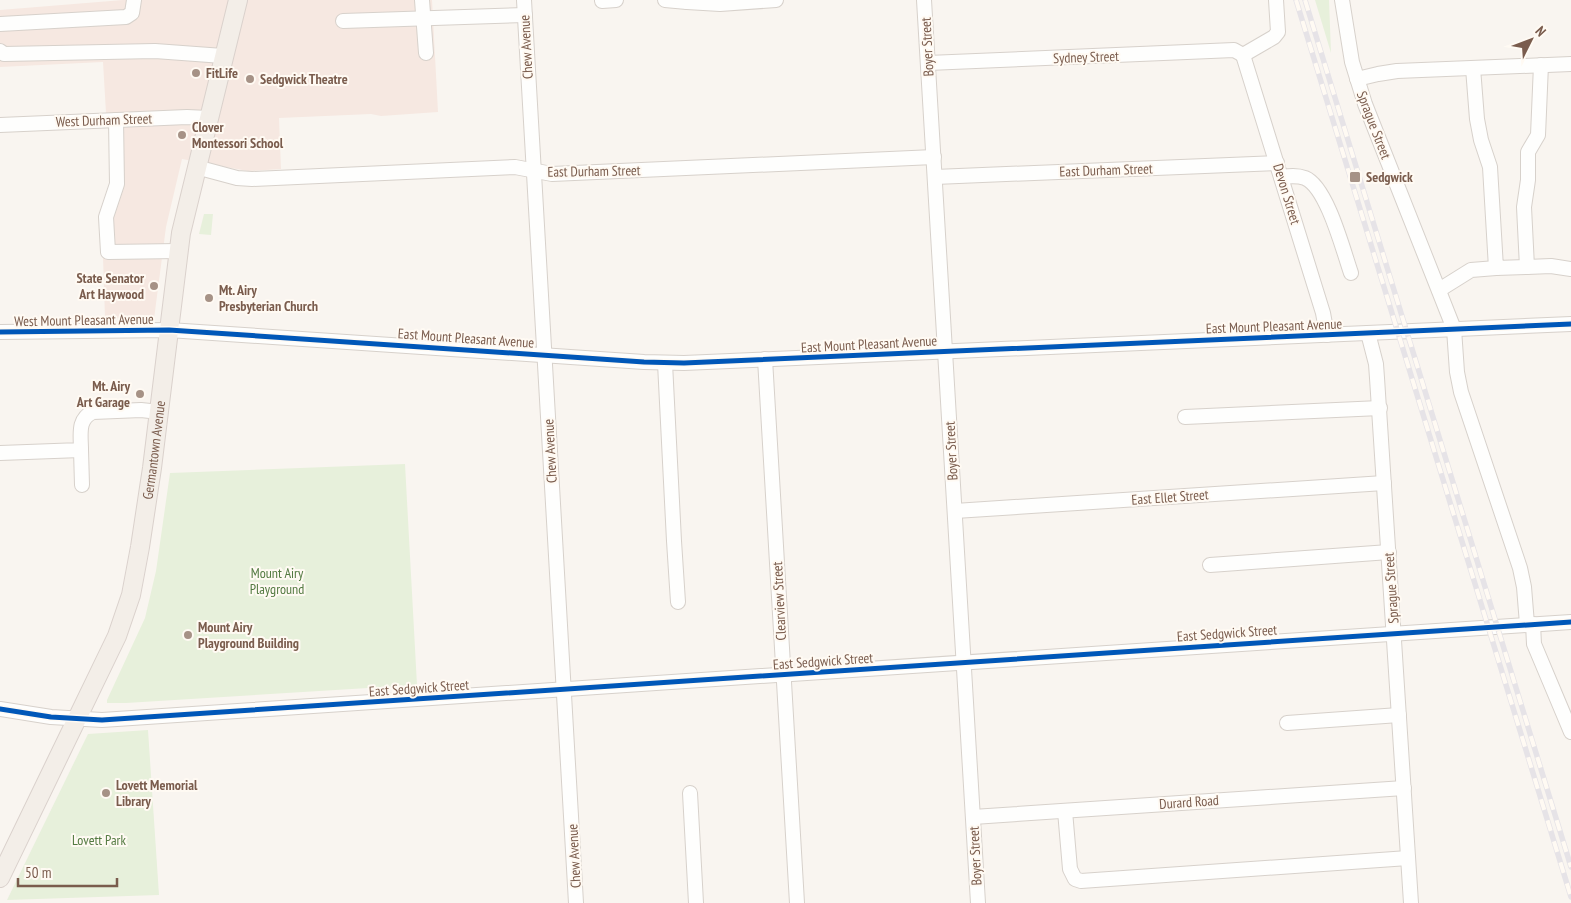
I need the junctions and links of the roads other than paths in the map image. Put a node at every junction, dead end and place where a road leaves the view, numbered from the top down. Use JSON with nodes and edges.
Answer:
{"nodes":[{"id":1,"x":134,"y":0,"type":"edge"},
{"id":2,"x":238,"y":0,"type":"edge"},
{"id":3,"x":422,"y":0,"type":"edge"},
{"id":4,"x":524,"y":0,"type":"edge"},
{"id":5,"x":616,"y":0,"type":"edge"},
{"id":6,"x":665,"y":0,"type":"edge"},
{"id":7,"x":776,"y":0,"type":"edge"},
{"id":8,"x":924,"y":0,"type":"edge"},
{"id":9,"x":1276,"y":0,"type":"edge"},
{"id":10,"x":1342,"y":0,"type":"edge"},
{"id":11,"x":602,"y":1,"type":"edge"},
{"id":12,"x":687,"y":1,"type":"edge"},
{"id":13,"x":525,"y":15,"type":"junction"},
{"id":14,"x":423,"y":18,"type":"junction"},
{"id":15,"x":342,"y":21,"type":"dead end"},
{"id":16,"x":0,"y":24,"type":"edge"},
{"id":17,"x":0,"y":51,"type":"edge"},
{"id":18,"x":426,"y":53,"type":"dead end"},
{"id":19,"x":1243,"y":55,"type":"junction"},
{"id":20,"x":223,"y":56,"type":"junction"},
{"id":21,"x":928,"y":64,"type":"junction"},
{"id":22,"x":1571,"y":64,"type":"edge"},
{"id":23,"x":1541,"y":65,"type":"junction"},
{"id":24,"x":1473,"y":68,"type":"junction"},
{"id":25,"x":1357,"y":79,"type":"junction"},
{"id":26,"x":208,"y":118,"type":"junction"},
{"id":27,"x":116,"y":120,"type":"junction"},
{"id":28,"x":0,"y":125,"type":"edge"},
{"id":29,"x":934,"y":157,"type":"junction"},
{"id":30,"x":1277,"y":163,"type":"junction"},
{"id":31,"x":196,"y":167,"type":"junction"},
{"id":32,"x":534,"y":170,"type":"junction"},
{"id":33,"x":935,"y":177,"type":"junction"},
{"id":34,"x":1281,"y":177,"type":"junction"},
{"id":35,"x":178,"y":251,"type":"junction"},
{"id":36,"x":1527,"y":267,"type":"junction"},
{"id":37,"x":1496,"y":268,"type":"junction"},
{"id":38,"x":1571,"y":268,"type":"edge"},
{"id":39,"x":1351,"y":274,"type":"dead end"},
{"id":40,"x":1439,"y":290,"type":"junction"},
{"id":41,"x":1571,"y":324,"type":"edge"},
{"id":42,"x":1454,"y":329,"type":"junction"},
{"id":43,"x":169,"y":330,"type":"junction"},
{"id":44,"x":0,"y":332,"type":"edge"},
{"id":45,"x":1368,"y":333,"type":"junction"},
{"id":46,"x":1327,"y":335,"type":"junction"},
{"id":47,"x":945,"y":352,"type":"junction"},
{"id":48,"x":544,"y":355,"type":"junction"},
{"id":49,"x":765,"y":359,"type":"junction"},
{"id":50,"x":665,"y":363,"type":"junction"},
{"id":51,"x":1380,"y":408,"type":"junction"},
{"id":52,"x":159,"y":412,"type":"junction"},
{"id":53,"x":1185,"y":417,"type":"dead end"},
{"id":54,"x":81,"y":450,"type":"junction"},
{"id":55,"x":0,"y":453,"type":"edge"},
{"id":56,"x":1384,"y":483,"type":"junction"},
{"id":57,"x":82,"y":484,"type":"dead end"},
{"id":58,"x":955,"y":511,"type":"junction"},
{"id":59,"x":1389,"y":552,"type":"junction"},
{"id":60,"x":1210,"y":565,"type":"dead end"},
{"id":61,"x":678,"y":602,"type":"dead end"},
{"id":62,"x":1571,"y":622,"type":"edge"},
{"id":63,"x":1530,"y":624,"type":"junction"},
{"id":64,"x":1394,"y":634,"type":"junction"},
{"id":65,"x":964,"y":662,"type":"junction"},
{"id":66,"x":784,"y":674,"type":"junction"},
{"id":67,"x":564,"y":690,"type":"junction"},
{"id":68,"x":0,"y":709,"type":"edge"},
{"id":69,"x":1399,"y":714,"type":"junction"},
{"id":70,"x":77,"y":720,"type":"junction"},
{"id":71,"x":1286,"y":723,"type":"dead end"},
{"id":72,"x":1571,"y":732,"type":"edge"},
{"id":73,"x":1404,"y":788,"type":"junction"},
{"id":74,"x":690,"y":793,"type":"dead end"},
{"id":75,"x":1065,"y":811,"type":"junction"},
{"id":76,"x":973,"y":817,"type":"junction"},
{"id":77,"x":1408,"y":858,"type":"junction"},
{"id":78,"x":0,"y":878,"type":"edge"},
{"id":79,"x":576,"y":903,"type":"edge"},
{"id":80,"x":696,"y":903,"type":"edge"},
{"id":81,"x":797,"y":903,"type":"edge"},
{"id":82,"x":978,"y":903,"type":"edge"},
{"id":83,"x":1411,"y":903,"type":"edge"}],
"edges":[{"from":1,"to":16,"type":"street"},
{"from":2,"to":20,"type":"main road","name":"Germantown Avenue"},
{"from":3,"to":14,"type":"street"},
{"from":4,"to":13,"type":"street","name":"Chew Avenue"},
{"from":5,"to":11,"type":"street"},
{"from":6,"to":12,"type":"street"},
{"from":7,"to":12,"type":"street"},
{"from":8,"to":21,"type":"street","name":"Boyer Street"},
{"from":9,"to":19,"type":"street"},
{"from":10,"to":25,"type":"street","name":"Sprague Street"},
{"from":13,"to":14,"type":"street"},
{"from":13,"to":32,"type":"street","name":"Chew Avenue"},
{"from":14,"to":15,"type":"street"},
{"from":14,"to":18,"type":"street"},
{"from":17,"to":20,"type":"street"},
{"from":19,"to":21,"type":"street","name":"Sydney Street"},
{"from":19,"to":30,"type":"street","name":"Devon Street"},
{"from":20,"to":26,"type":"main road","name":"Germantown Avenue"},
{"from":21,"to":29,"type":"street","name":"Boyer Street"},
{"from":22,"to":23,"type":"street"},
{"from":23,"to":24,"type":"street"},
{"from":23,"to":36,"type":"street"},
{"from":24,"to":25,"type":"street"},
{"from":24,"to":37,"type":"street"},
{"from":25,"to":40,"type":"street","name":"Sprague Street"},
{"from":26,"to":27,"type":"street","name":"West Durham Street"},
{"from":26,"to":31,"type":"main road","name":"Germantown Avenue"},
{"from":27,"to":28,"type":"street","name":"West Durham Street"},
{"from":27,"to":35,"type":"street"},
{"from":29,"to":32,"type":"street","name":"East Durham Street"},
{"from":29,"to":33,"type":"street","name":"Boyer Street"},
{"from":30,"to":33,"type":"street","name":"East Durham Street"},
{"from":30,"to":34,"type":"street","name":"Devon Street"},
{"from":31,"to":32,"type":"street","name":"East Durham Street"},
{"from":31,"to":35,"type":"main road","name":"Germantown Avenue"},
{"from":32,"to":48,"type":"street","name":"Chew Avenue"},
{"from":33,"to":47,"type":"street","name":"Boyer Street"},
{"from":34,"to":39,"type":"street"},
{"from":34,"to":46,"type":"street","name":"Devon Street"},
{"from":35,"to":43,"type":"main road","name":"Germantown Avenue"},
{"from":36,"to":37,"type":"street"},
{"from":36,"to":38,"type":"street"},
{"from":37,"to":40,"type":"street"},
{"from":40,"to":42,"type":"street","name":"Sprague Street"},
{"from":41,"to":42,"type":"street","name":"East Mount Pleasant Avenue"},
{"from":42,"to":45,"type":"street","name":"East Mount Pleasant Avenue"},
{"from":42,"to":63,"type":"street","name":"Sprague Street"},
{"from":43,"to":44,"type":"street","name":"West Mount Pleasant Avenue"},
{"from":43,"to":48,"type":"street","name":"East Mount Pleasant Avenue"},
{"from":43,"to":52,"type":"main road","name":"Germantown Avenue"},
{"from":45,"to":46,"type":"street","name":"East Mount Pleasant Avenue"},
{"from":45,"to":51,"type":"street","name":"Sprague Street"},
{"from":46,"to":47,"type":"street","name":"East Mount Pleasant Avenue"},
{"from":47,"to":49,"type":"street","name":"East Mount Pleasant Avenue"},
{"from":47,"to":58,"type":"street","name":"Boyer Street"},
{"from":48,"to":50,"type":"street","name":"East Mount Pleasant Avenue"},
{"from":48,"to":67,"type":"street","name":"Chew Avenue"},
{"from":49,"to":50,"type":"street","name":"East Mount Pleasant Avenue"},
{"from":49,"to":66,"type":"street","name":"Clearview Street"},
{"from":50,"to":61,"type":"street"},
{"from":51,"to":53,"type":"street"},
{"from":51,"to":56,"type":"street","name":"Sprague Street"},
{"from":52,"to":54,"type":"street"},
{"from":52,"to":70,"type":"main road","name":"Germantown Avenue"},
{"from":54,"to":55,"type":"street"},
{"from":54,"to":57,"type":"street"},
{"from":56,"to":58,"type":"street","name":"East Ellet Street"},
{"from":56,"to":59,"type":"street","name":"Sprague Street"},
{"from":58,"to":65,"type":"street","name":"Boyer Street"},
{"from":59,"to":60,"type":"street"},
{"from":59,"to":64,"type":"street","name":"Sprague Street"},
{"from":62,"to":63,"type":"street","name":"East Sedgwick Street"},
{"from":63,"to":64,"type":"street","name":"East Sedgwick Street"},
{"from":63,"to":72,"type":"street","name":"Sprague Street"},
{"from":64,"to":65,"type":"street","name":"East Sedgwick Street"},
{"from":64,"to":69,"type":"street","name":"Sprague Street"},
{"from":65,"to":66,"type":"street","name":"East Sedgwick Street"},
{"from":65,"to":76,"type":"street","name":"Boyer Street"},
{"from":66,"to":67,"type":"street","name":"East Sedgwick Street"},
{"from":66,"to":81,"type":"street","name":"Clearview Street"},
{"from":67,"to":70,"type":"street","name":"East Sedgwick Street"},
{"from":67,"to":79,"type":"street","name":"Chew Avenue"},
{"from":68,"to":70,"type":"street","name":"East Sedgwick Street"},
{"from":69,"to":71,"type":"street"},
{"from":69,"to":73,"type":"street","name":"Sprague Street"},
{"from":70,"to":78,"type":"main road","name":"Germantown Avenue"},
{"from":73,"to":75,"type":"street","name":"Durard Road"},
{"from":73,"to":77,"type":"street","name":"Sprague Street"},
{"from":74,"to":80,"type":"street"},
{"from":75,"to":76,"type":"street","name":"Durard Road"},
{"from":75,"to":77,"type":"street"},
{"from":76,"to":82,"type":"street","name":"Boyer Street"},
{"from":77,"to":83,"type":"street","name":"Sprague Street"}]}
